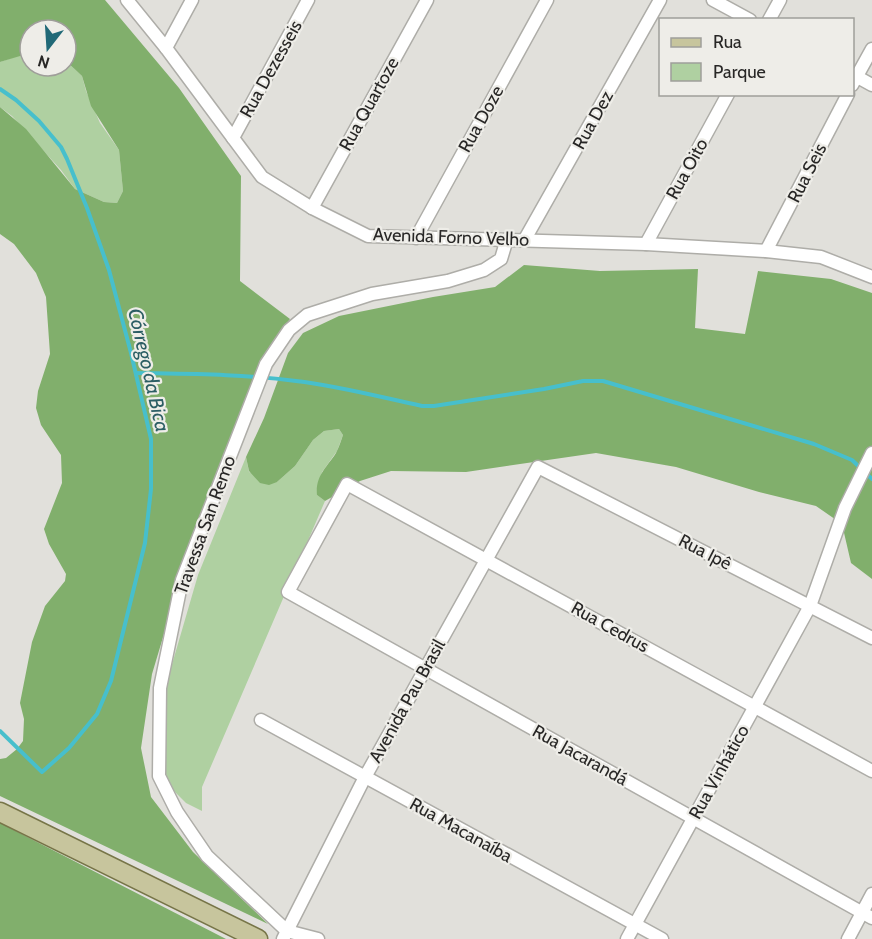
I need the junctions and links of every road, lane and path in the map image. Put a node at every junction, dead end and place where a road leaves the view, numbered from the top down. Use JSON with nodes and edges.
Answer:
{"nodes":[{"id":1,"x":127,"y":0,"type":"edge"},
{"id":2,"x":192,"y":0,"type":"edge"},
{"id":3,"x":308,"y":0,"type":"edge"},
{"id":4,"x":426,"y":0,"type":"edge"},
{"id":5,"x":547,"y":0,"type":"edge"},
{"id":6,"x":660,"y":0,"type":"edge"},
{"id":7,"x":713,"y":0,"type":"edge"},
{"id":8,"x":780,"y":0,"type":"edge"},
{"id":9,"x":746,"y":18,"type":"edge"},
{"id":10,"x":771,"y":18,"type":"edge"},
{"id":11,"x":166,"y":48,"type":"junction"},
{"id":12,"x":872,"y":49,"type":"edge"},
{"id":13,"x":854,"y":79,"type":"edge"},
{"id":14,"x":872,"y":85,"type":"edge"},
{"id":15,"x":727,"y":96,"type":"edge"},
{"id":16,"x":847,"y":96,"type":"edge"},
{"id":17,"x":233,"y":138,"type":"junction"},
{"id":18,"x":312,"y":208,"type":"junction"},
{"id":19,"x":416,"y":238,"type":"junction"},
{"id":20,"x":507,"y":239,"type":"junction"},
{"id":21,"x":525,"y":239,"type":"junction"},
{"id":22,"x":646,"y":244,"type":"junction"},
{"id":23,"x":766,"y":251,"type":"junction"},
{"id":24,"x":870,"y":272,"type":"edge"},
{"id":25,"x":872,"y":453,"type":"edge"},
{"id":26,"x":538,"y":467,"type":"joint"},
{"id":27,"x":486,"y":559,"type":"junction"},
{"id":28,"x":288,"y":592,"type":"joint"},
{"id":29,"x":810,"y":606,"type":"junction"},
{"id":30,"x":872,"y":638,"type":"edge"},
{"id":31,"x":424,"y":669,"type":"junction"},
{"id":32,"x":754,"y":707,"type":"junction"},
{"id":33,"x":261,"y":720,"type":"dead end"},
{"id":34,"x":872,"y":771,"type":"edge"},
{"id":35,"x":365,"y":777,"type":"junction"},
{"id":36,"x":0,"y":812,"type":"edge"},
{"id":37,"x":693,"y":818,"type":"junction"},
{"id":38,"x":872,"y":894,"type":"edge"},
{"id":39,"x":867,"y":915,"type":"edge"},
{"id":40,"x":635,"y":924,"type":"junction"},
{"id":41,"x":285,"y":935,"type":"edge"},
{"id":42,"x":258,"y":939,"type":"edge"},
{"id":43,"x":318,"y":939,"type":"edge"},
{"id":44,"x":627,"y":939,"type":"edge"},
{"id":45,"x":662,"y":939,"type":"edge"},
{"id":46,"x":848,"y":939,"type":"edge"}],
"edges":[{"from":1,"to":11,"type":"street","name":"Avenida Forno Velho"},
{"from":2,"to":11,"type":"street"},
{"from":3,"to":17,"type":"street","name":"Rua Dezesseis"},
{"from":4,"to":18,"type":"street","name":"Rua Quartoze"},
{"from":5,"to":19,"type":"street","name":"Rua Doze"},
{"from":6,"to":21,"type":"street","name":"Rua Dez"},
{"from":7,"to":9,"type":"street"},
{"from":8,"to":10,"type":"street"},
{"from":11,"to":17,"type":"street","name":"Avenida Forno Velho"},
{"from":12,"to":13,"type":"street"},
{"from":13,"to":14,"type":"street"},
{"from":15,"to":22,"type":"street","name":"Rua Oito"},
{"from":16,"to":23,"type":"street","name":"Rua Seis"},
{"from":17,"to":18,"type":"street","name":"Avenida Forno Velho"},
{"from":18,"to":19,"type":"street","name":"Avenida Forno Velho"},
{"from":19,"to":20,"type":"street","name":"Avenida Forno Velho"},
{"from":20,"to":21,"type":"street","name":"Avenida Forno Velho"},
{"from":20,"to":41,"type":"street","name":"Travessa San Remo"},
{"from":21,"to":22,"type":"street","name":"Avenida Forno Velho"},
{"from":22,"to":23,"type":"street","name":"Avenida Forno Velho"},
{"from":23,"to":24,"type":"street","name":"Avenida Forno Velho"},
{"from":25,"to":29,"type":"street","name":"Rua Vinhático"},
{"from":26,"to":27,"type":"street","name":"Avenida Pau Brasil"},
{"from":26,"to":29,"type":"street","name":"Rua Ipê"},
{"from":27,"to":28,"type":"street","name":"Rua Cedrus"},
{"from":27,"to":31,"type":"street","name":"Avenida Pau Brasil"},
{"from":27,"to":32,"type":"street","name":"Rua Cedrus"},
{"from":28,"to":31,"type":"street","name":"Rua Jacarandá"},
{"from":29,"to":30,"type":"street","name":"Rua Ipê"},
{"from":29,"to":32,"type":"street","name":"Rua Vinhático"},
{"from":31,"to":35,"type":"street","name":"Avenida Pau Brasil"},
{"from":31,"to":37,"type":"street","name":"Rua Jacarandá"},
{"from":32,"to":34,"type":"street","name":"Rua Cedrus"},
{"from":32,"to":37,"type":"street","name":"Rua Vinhático"},
{"from":33,"to":35,"type":"street","name":"Rua Macanaíba"},
{"from":35,"to":40,"type":"street","name":"Rua Macanaíba"},
{"from":35,"to":41,"type":"street","name":"Avenida Pau Brasil"},
{"from":36,"to":42,"type":"main road"},
{"from":37,"to":39,"type":"street","name":"Rua Jacarandá"},
{"from":37,"to":40,"type":"street","name":"Rua Vinhático"},
{"from":38,"to":39,"type":"street"},
{"from":39,"to":46,"type":"street"},
{"from":40,"to":44,"type":"street","name":"Rua Vinhático"},
{"from":40,"to":45,"type":"street","name":"Rua Macanaíba"},
{"from":41,"to":43,"type":"street"}]}
